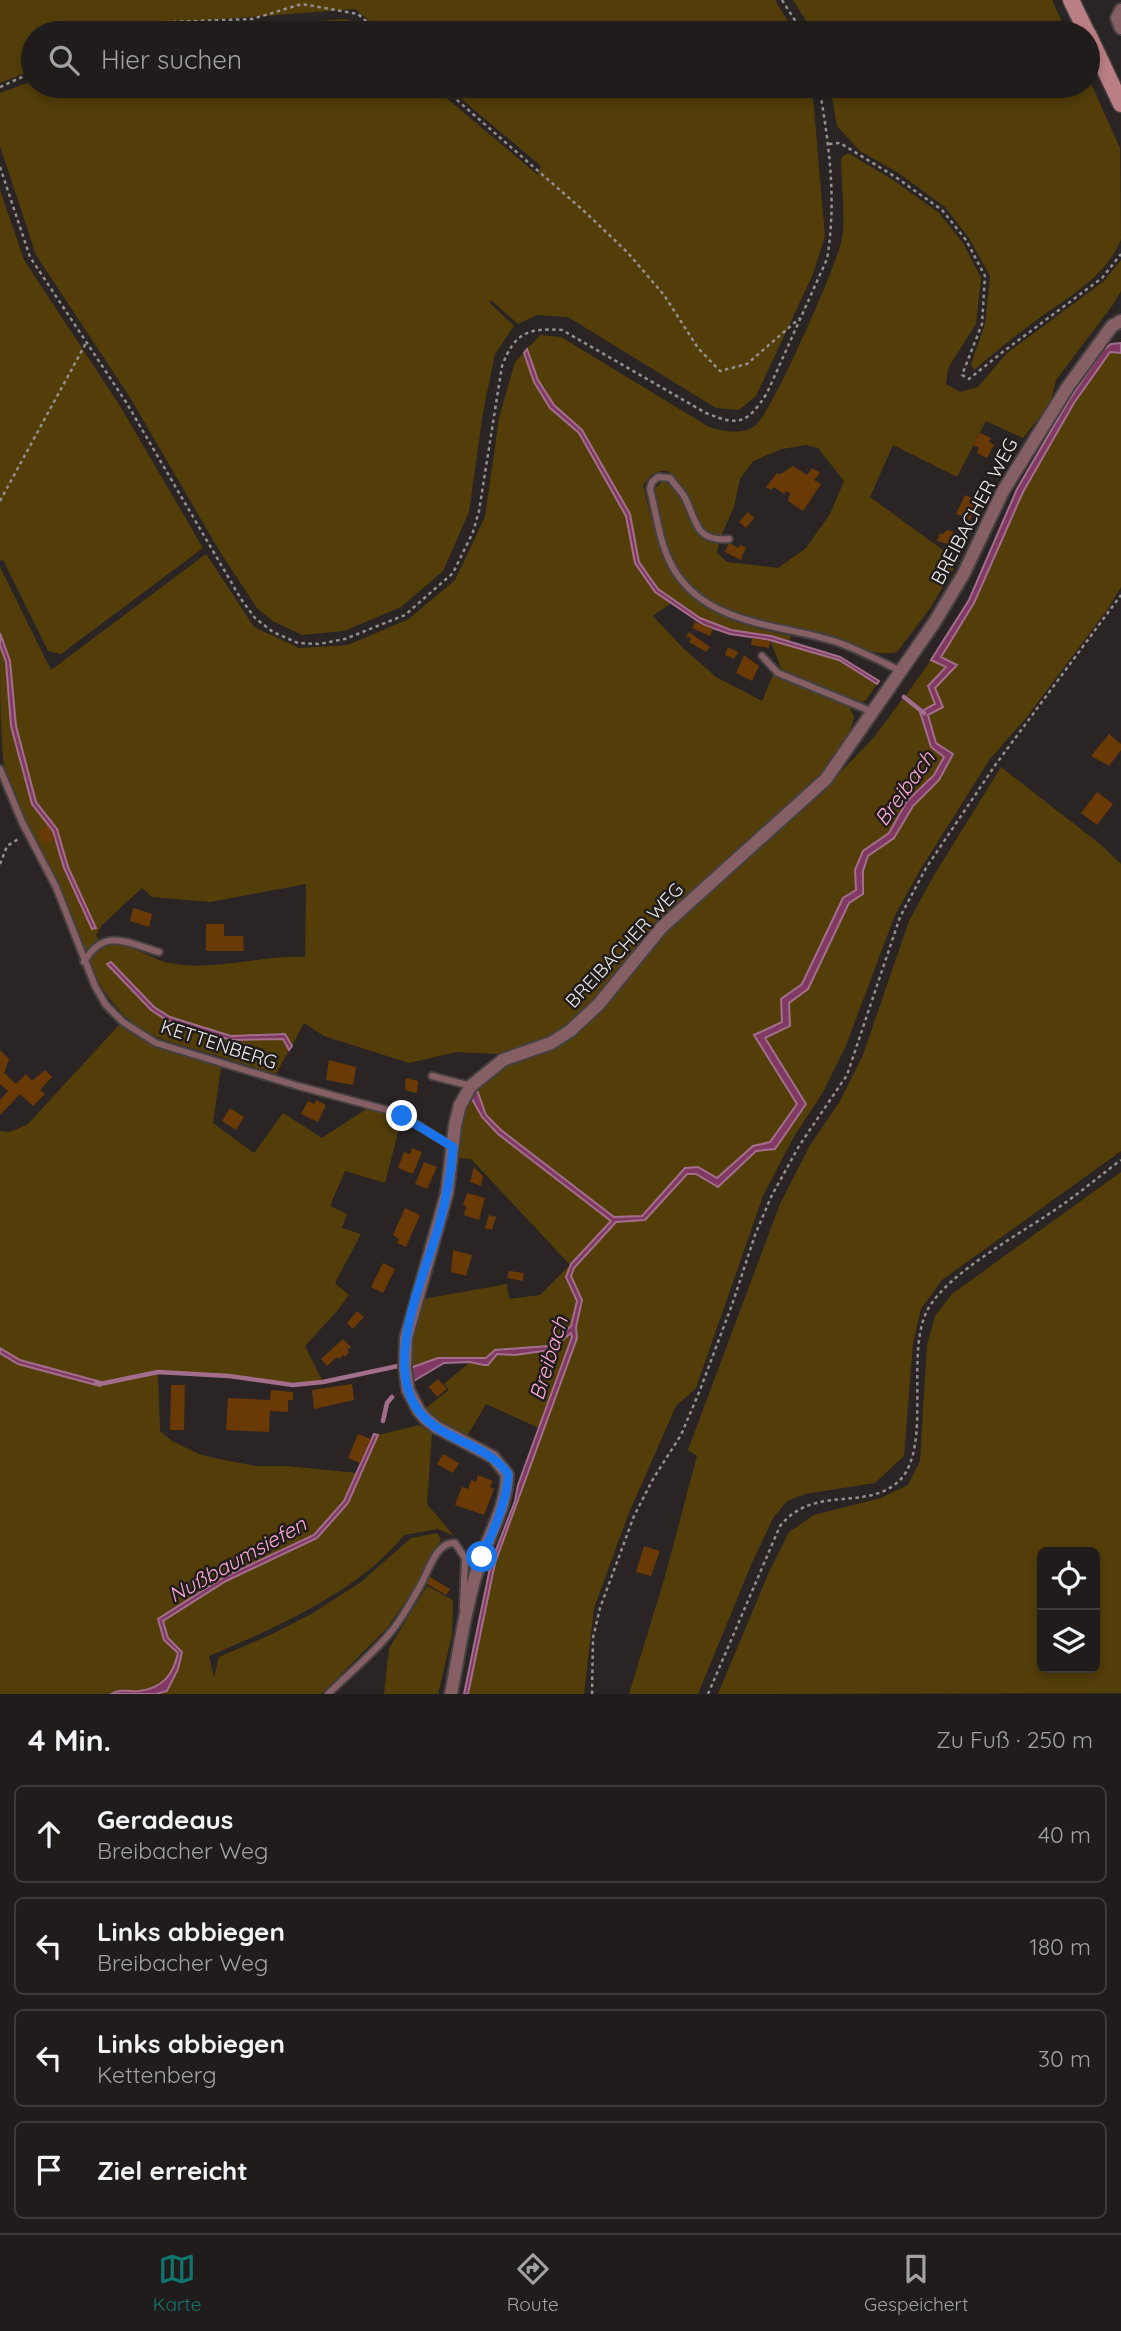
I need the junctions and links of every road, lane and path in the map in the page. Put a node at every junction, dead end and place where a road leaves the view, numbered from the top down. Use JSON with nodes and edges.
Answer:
{"nodes":[{"id":1,"x":782,"y":0,"type":"edge"},
{"id":2,"x":1072,"y":0,"type":"edge"},
{"id":3,"x":1121,"y":10,"type":"edge"},
{"id":4,"x":197,"y":21,"type":"edge"},
{"id":5,"x":366,"y":21,"type":"edge"},
{"id":6,"x":795,"y":21,"type":"edge"},
{"id":7,"x":1082,"y":21,"type":"edge"},
{"id":8,"x":1121,"y":28,"type":"edge"},
{"id":9,"x":1100,"y":59,"type":"edge"},
{"id":10,"x":21,"y":77,"type":"edge"},
{"id":11,"x":0,"y":87,"type":"edge"},
{"id":12,"x":455,"y":98,"type":"edge"},
{"id":13,"x":821,"y":98,"type":"edge"},
{"id":14,"x":1121,"y":104,"type":"edge"},
{"id":15,"x":829,"y":144,"type":"junction"},
{"id":16,"x":0,"y":167,"type":"edge"},
{"id":17,"x":1121,"y":254,"type":"edge"},
{"id":18,"x":803,"y":316,"type":"junction"},
{"id":19,"x":1121,"y":321,"type":"edge"},
{"id":20,"x":86,"y":343,"type":"junction"},
{"id":21,"x":0,"y":501,"type":"edge"},
{"id":22,"x":729,"y":539,"type":"dead end"},
{"id":23,"x":1121,"y":595,"type":"edge"},
{"id":24,"x":762,"y":656,"type":"dead end"},
{"id":25,"x":901,"y":671,"type":"junction"},
{"id":26,"x":873,"y":712,"type":"junction"},
{"id":27,"x":0,"y":769,"type":"edge"},
{"id":28,"x":30,"y":836,"type":"junction"},
{"id":29,"x":0,"y":864,"type":"edge"},
{"id":30,"x":159,"y":952,"type":"dead end"},
{"id":31,"x":84,"y":962,"type":"junction"},
{"id":32,"x":432,"y":1076,"type":"dead end"},
{"id":33,"x":471,"y":1086,"type":"junction"},
{"id":34,"x":453,"y":1147,"type":"junction"},
{"id":35,"x":1121,"y":1160,"type":"edge"},
{"id":36,"x":463,"y":1626,"type":"junction"},
{"id":37,"x":328,"y":1694,"type":"edge"},
{"id":38,"x":451,"y":1694,"type":"edge"},
{"id":39,"x":592,"y":1694,"type":"edge"},
{"id":40,"x":708,"y":1694,"type":"edge"}],
"edges":[{"from":1,"to":6,"type":"path"},
{"from":2,"to":7,"type":"main road"},
{"from":3,"to":8,"type":"street"},
{"from":4,"to":5,"type":"path"},
{"from":9,"to":14,"type":"main road"},
{"from":10,"to":11,"type":"path"},
{"from":12,"to":18,"type":"path"},
{"from":13,"to":15,"type":"path"},
{"from":15,"to":17,"type":"path"},
{"from":15,"to":18,"type":"path"},
{"from":16,"to":20,"type":"path"},
{"from":18,"to":20,"type":"path"},
{"from":19,"to":25,"type":"street","name":"BREIBACHER WEG"},
{"from":20,"to":21,"type":"path"},
{"from":22,"to":25,"type":"lane"},
{"from":23,"to":39,"type":"path"},
{"from":24,"to":26,"type":"lane"},
{"from":25,"to":26,"type":"street","name":"BREIBACHER WEG"},
{"from":26,"to":33,"type":"street","name":"BREIBACHER WEG"},
{"from":27,"to":28,"type":"lane","name":"KETTENBERG"},
{"from":28,"to":29,"type":"path"},
{"from":28,"to":31,"type":"lane","name":"KETTENBERG"},
{"from":30,"to":31,"type":"lane"},
{"from":31,"to":34,"type":"lane","name":"KETTENBERG"},
{"from":32,"to":33,"type":"lane"},
{"from":33,"to":34,"type":"street","name":"BREIBACHER WEG"},
{"from":34,"to":36,"type":"street","name":"BREIBACHER WEG"},
{"from":35,"to":40,"type":"path"},
{"from":36,"to":37,"type":"lane"},
{"from":36,"to":38,"type":"street","name":"BREIBACHER WEG"}]}
